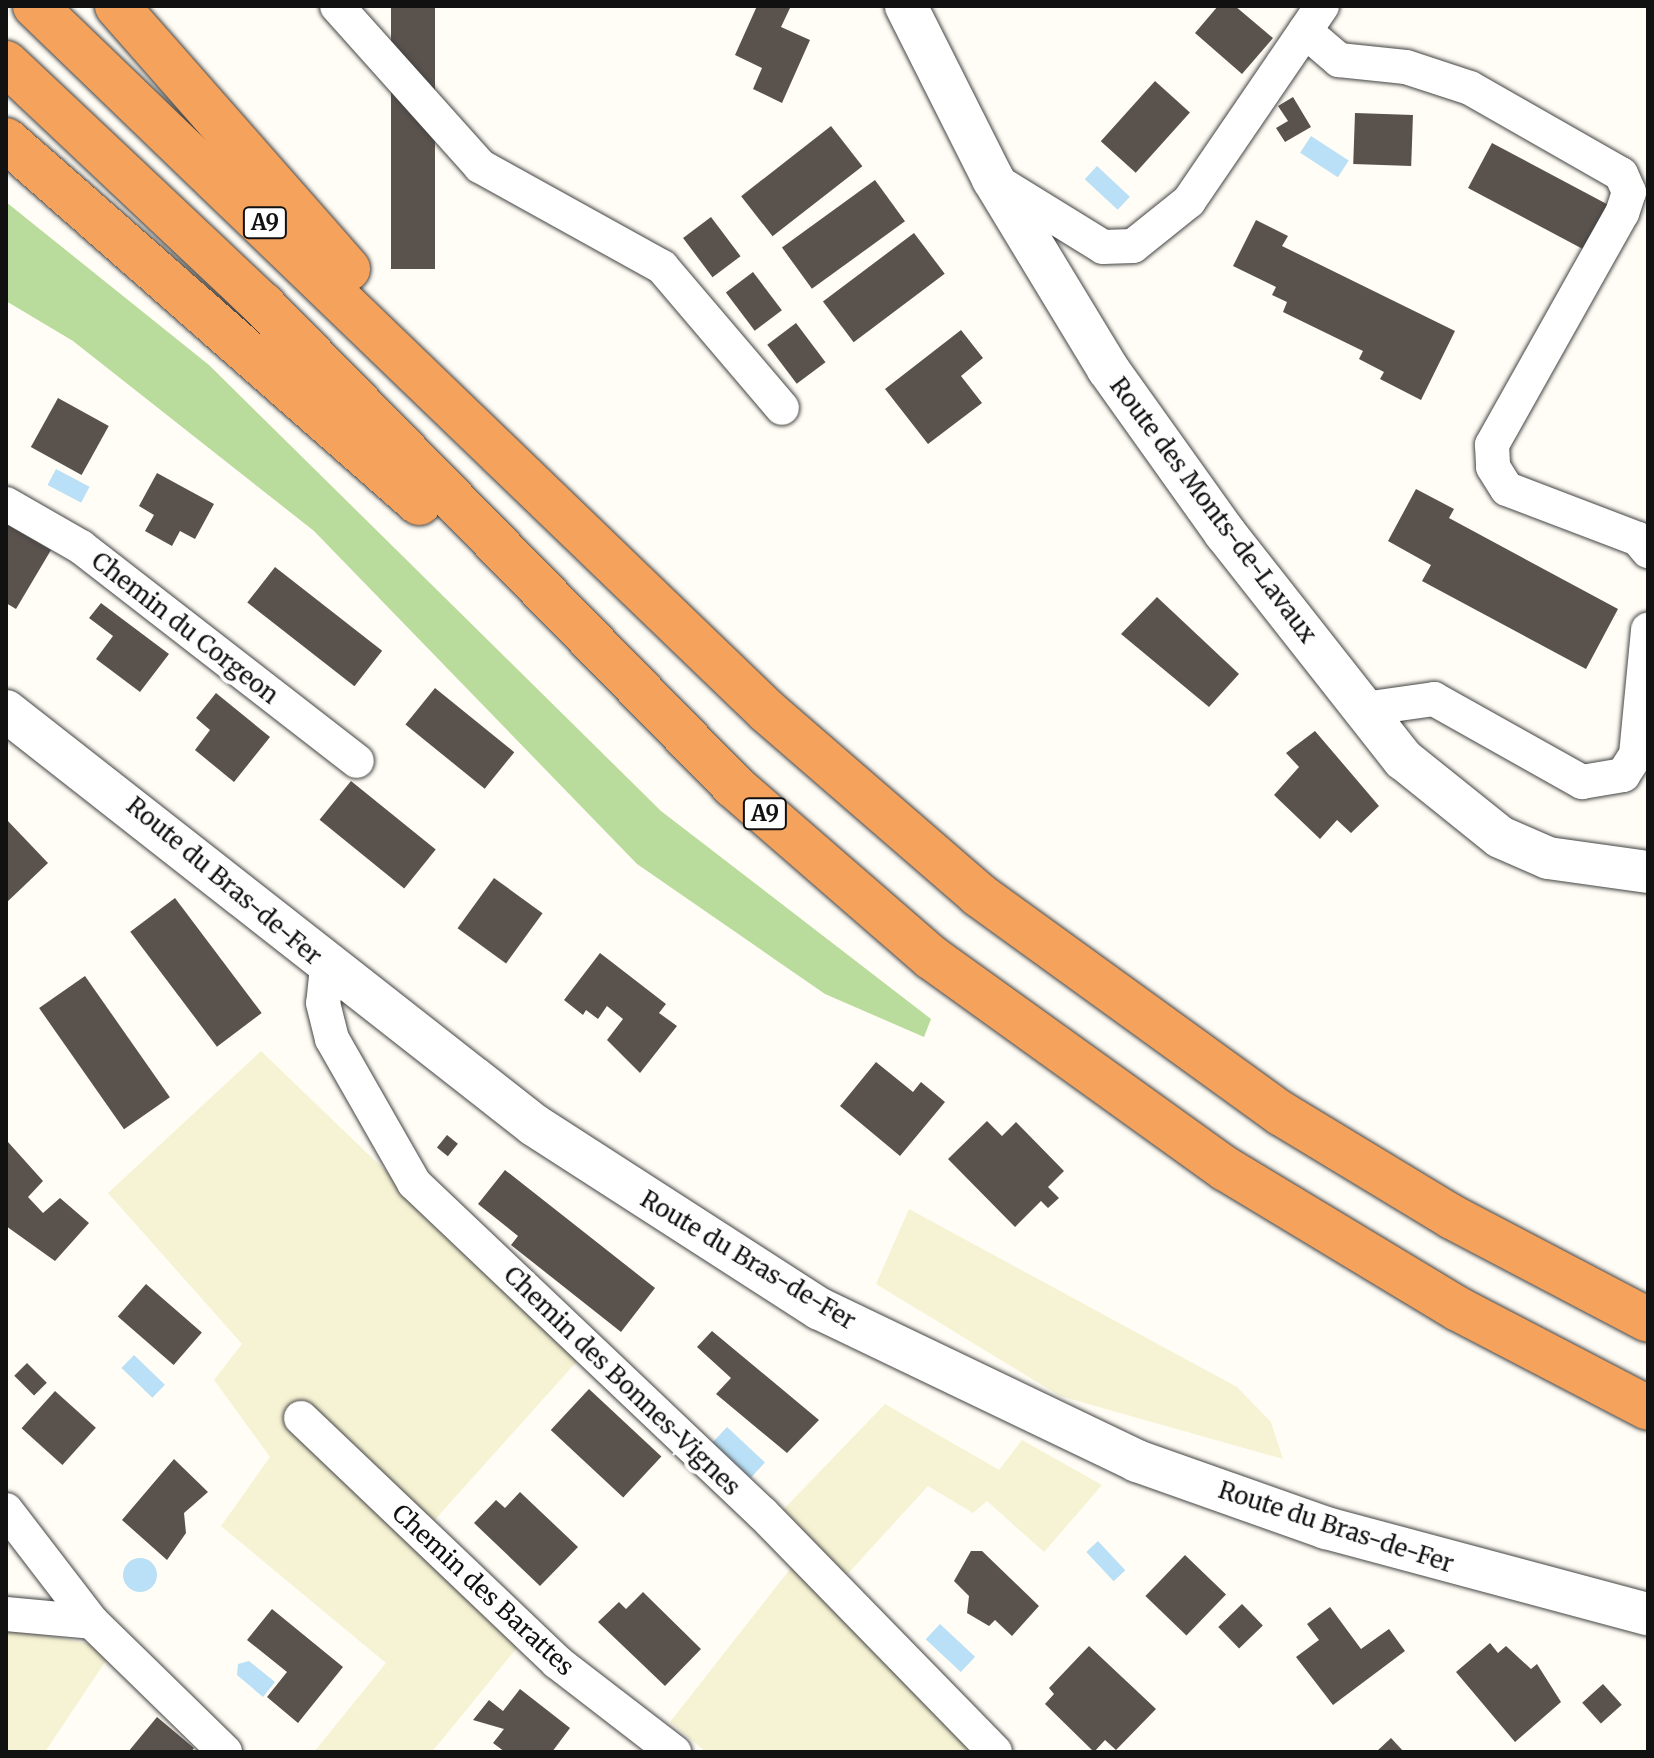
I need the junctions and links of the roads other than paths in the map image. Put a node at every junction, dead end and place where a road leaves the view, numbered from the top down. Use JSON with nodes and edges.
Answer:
{"nodes":[{"id":1,"x":35,"y":6,"type":"edge"},
{"id":2,"x":117,"y":6,"type":"edge"},
{"id":3,"x":337,"y":6,"type":"edge"},
{"id":4,"x":906,"y":6,"type":"edge"},
{"id":5,"x":1313,"y":19,"type":"edge"},
{"id":6,"x":6,"y":63,"type":"edge"},
{"id":7,"x":6,"y":140,"type":"edge"},
{"id":8,"x":993,"y":179,"type":"junction"},
{"id":9,"x":782,"y":408,"type":"dead end"},
{"id":10,"x":494,"y":442,"type":"junction"},
{"id":11,"x":6,"y":504,"type":"edge"},
{"id":12,"x":1648,"y":551,"type":"edge"},
{"id":13,"x":1648,"y":630,"type":"edge"},
{"id":14,"x":1364,"y":709,"type":"junction"},
{"id":15,"x":6,"y":711,"type":"edge"},
{"id":16,"x":357,"y":761,"type":"dead end"},
{"id":17,"x":734,"y":786,"type":"junction"},
{"id":18,"x":1648,"y":872,"type":"edge"},
{"id":19,"x":327,"y":967,"type":"junction"},
{"id":20,"x":1648,"y":1320,"type":"edge"},
{"id":21,"x":1648,"y":1408,"type":"edge"},
{"id":22,"x":301,"y":1418,"type":"dead end"},
{"id":23,"x":6,"y":1510,"type":"edge"},
{"id":24,"x":6,"y":1614,"type":"edge"},
{"id":25,"x":1648,"y":1614,"type":"edge"},
{"id":26,"x":92,"y":1622,"type":"junction"},
{"id":27,"x":225,"y":1752,"type":"edge"},
{"id":28,"x":674,"y":1752,"type":"edge"},
{"id":29,"x":995,"y":1752,"type":"edge"}],
"edges":[{"from":1,"to":10,"type":"highway","number":"A9"},
{"from":2,"to":10,"type":"highway","number":"A9"},
{"from":3,"to":9,"type":"street"},
{"from":4,"to":8,"type":"street","name":"Route des Monts-de-Lavaux"},
{"from":5,"to":8,"type":"street"},
{"from":5,"to":12,"type":"street"},
{"from":6,"to":17,"type":"highway","number":"A9"},
{"from":7,"to":17,"type":"highway","number":"A9"},
{"from":8,"to":14,"type":"street","name":"Route des Monts-de-Lavaux"},
{"from":10,"to":20,"type":"highway","number":"A9"},
{"from":11,"to":16,"type":"street","name":"Chemin du Corgeon"},
{"from":13,"to":14,"type":"street"},
{"from":14,"to":18,"type":"street","name":"Route des Monts-de-Lavaux"},
{"from":15,"to":19,"type":"street","name":"Route du Bras-de-Fer"},
{"from":17,"to":21,"type":"highway","number":"A9"},
{"from":19,"to":25,"type":"street","name":"Route du Bras-de-Fer"},
{"from":19,"to":29,"type":"street","name":"Chemin des Bonnes-Vignes"},
{"from":22,"to":28,"type":"street","name":"Chemin des Barattes"},
{"from":23,"to":26,"type":"street"},
{"from":24,"to":26,"type":"street"},
{"from":26,"to":27,"type":"street"}]}
